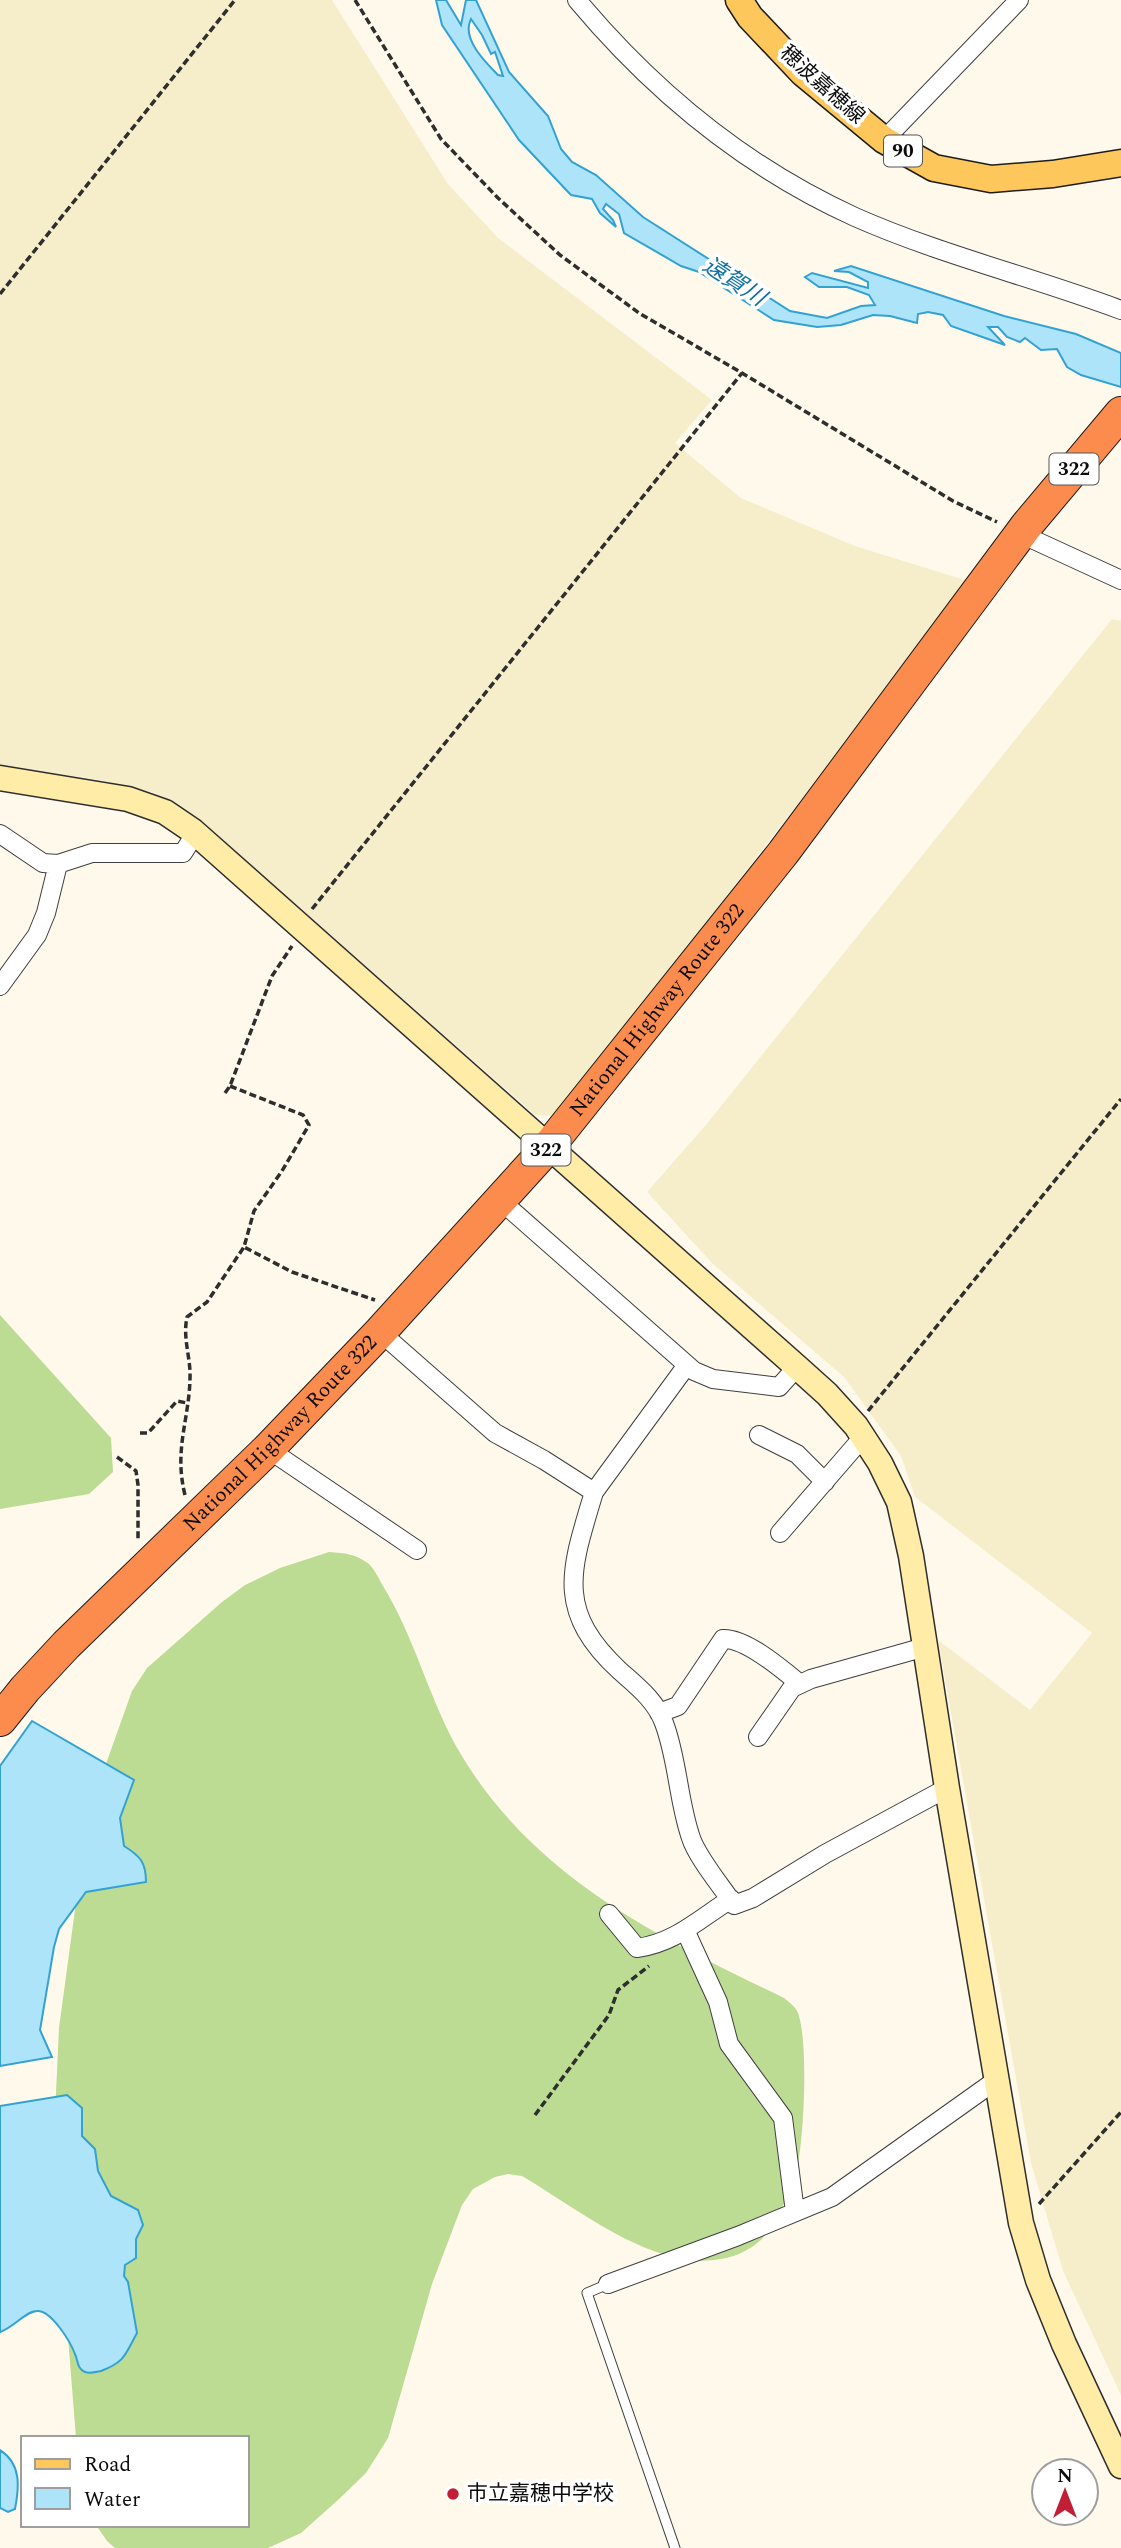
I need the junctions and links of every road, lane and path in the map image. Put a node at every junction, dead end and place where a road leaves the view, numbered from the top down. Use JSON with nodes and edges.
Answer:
{"nodes":[{"id":1,"x":235,"y":0,"type":"edge"},
{"id":2,"x":355,"y":0,"type":"edge"},
{"id":3,"x":577,"y":0,"type":"edge"},
{"id":4,"x":739,"y":0,"type":"edge"},
{"id":5,"x":1019,"y":0,"type":"edge"},
{"id":6,"x":884,"y":140,"type":"junction"},
{"id":7,"x":1121,"y":163,"type":"edge"},
{"id":8,"x":0,"y":294,"type":"edge"},
{"id":9,"x":1121,"y":310,"type":"edge"},
{"id":10,"x":742,"y":373,"type":"junction"},
{"id":11,"x":1121,"y":413,"type":"edge"},
{"id":12,"x":1024,"y":529,"type":"junction"},
{"id":13,"x":1121,"y":580,"type":"edge"},
{"id":14,"x":0,"y":778,"type":"edge"},
{"id":15,"x":0,"y":834,"type":"edge"},
{"id":16,"x":195,"y":834,"type":"junction"},
{"id":17,"x":58,"y":864,"type":"junction"},
{"id":18,"x":296,"y":934,"type":"junction"},
{"id":19,"x":0,"y":986,"type":"edge"},
{"id":20,"x":230,"y":1086,"type":"junction"},
{"id":21,"x":225,"y":1093,"type":"dead end"},
{"id":22,"x":1121,"y":1099,"type":"edge"},
{"id":23,"x":549,"y":1146,"type":"junction"},
{"id":24,"x":501,"y":1201,"type":"junction"},
{"id":25,"x":244,"y":1247,"type":"junction"},
{"id":26,"x":389,"y":1323,"type":"junction"},
{"id":27,"x":687,"y":1365,"type":"junction"},
{"id":28,"x":797,"y":1367,"type":"junction"},
{"id":29,"x":187,"y":1403,"type":"junction"},
{"id":30,"x":860,"y":1432,"type":"junction"},
{"id":31,"x":140,"y":1433,"type":"dead end"},
{"id":32,"x":759,"y":1435,"type":"dead end"},
{"id":33,"x":268,"y":1449,"type":"junction"},
{"id":34,"x":117,"y":1457,"type":"dead end"},
{"id":35,"x":825,"y":1482,"type":"junction"},
{"id":36,"x":594,"y":1492,"type":"junction"},
{"id":37,"x":200,"y":1515,"type":"junction"},
{"id":38,"x":780,"y":1533,"type":"dead end"},
{"id":39,"x":417,"y":1550,"type":"dead end"},
{"id":40,"x":143,"y":1571,"type":"junction"},
{"id":41,"x":925,"y":1647,"type":"junction"},
{"id":42,"x":800,"y":1684,"type":"junction"},
{"id":43,"x":659,"y":1713,"type":"junction"},
{"id":44,"x":0,"y":1720,"type":"edge"},
{"id":45,"x":758,"y":1737,"type":"dead end"},
{"id":46,"x":947,"y":1788,"type":"junction"},
{"id":47,"x":731,"y":1899,"type":"junction"},
{"id":48,"x":609,"y":1914,"type":"dead end"},
{"id":49,"x":685,"y":1930,"type":"junction"},
{"id":50,"x":661,"y":1943,"type":"junction"},
{"id":51,"x":995,"y":2081,"type":"junction"},
{"id":52,"x":1121,"y":2112,"type":"edge"},
{"id":53,"x":534,"y":2115,"type":"dead end"},
{"id":54,"x":795,"y":2212,"type":"junction"},
{"id":55,"x":1021,"y":2223,"type":"junction"},
{"id":56,"x":608,"y":2284,"type":"joint"},
{"id":57,"x":1121,"y":2466,"type":"edge"},
{"id":58,"x":675,"y":2548,"type":"edge"}],
"edges":[{"from":1,"to":8,"type":"path"},
{"from":2,"to":10,"type":"path"},
{"from":3,"to":9,"type":"street"},
{"from":4,"to":6,"type":"main road","name":"穂波嘉穂線","number":"90"},
{"from":5,"to":6,"type":"street"},
{"from":6,"to":7,"type":"main road","name":"穂波嘉穂線","number":"90"},
{"from":10,"to":12,"type":"path"},
{"from":10,"to":18,"type":"path"},
{"from":11,"to":12,"type":"highway","name":"National Highway Route 322","number":"322"},
{"from":12,"to":13,"type":"street"},
{"from":12,"to":23,"type":"highway","name":"National Highway Route 322","number":"322"},
{"from":14,"to":16,"type":"street"},
{"from":15,"to":17,"type":"street"},
{"from":16,"to":17,"type":"street"},
{"from":16,"to":18,"type":"street"},
{"from":17,"to":19,"type":"street"},
{"from":18,"to":20,"type":"path"},
{"from":18,"to":23,"type":"street"},
{"from":20,"to":21,"type":"path"},
{"from":20,"to":25,"type":"path"},
{"from":22,"to":30,"type":"path"},
{"from":23,"to":24,"type":"highway","name":"National Highway Route 322","number":"322"},
{"from":23,"to":28,"type":"street"},
{"from":24,"to":26,"type":"highway","name":"National Highway Route 322","number":"322"},
{"from":24,"to":27,"type":"street"},
{"from":25,"to":26,"type":"path"},
{"from":25,"to":29,"type":"path"},
{"from":26,"to":33,"type":"highway","name":"National Highway Route 322","number":"322"},
{"from":26,"to":36,"type":"street"},
{"from":27,"to":28,"type":"street"},
{"from":27,"to":36,"type":"street"},
{"from":28,"to":30,"type":"street"},
{"from":29,"to":31,"type":"path"},
{"from":29,"to":37,"type":"path"},
{"from":30,"to":35,"type":"street"},
{"from":30,"to":41,"type":"street"},
{"from":32,"to":35,"type":"street"},
{"from":33,"to":37,"type":"highway","name":"National Highway Route 322","number":"322"},
{"from":33,"to":39,"type":"street"},
{"from":34,"to":40,"type":"path"},
{"from":35,"to":38,"type":"street"},
{"from":36,"to":43,"type":"street"},
{"from":37,"to":40,"type":"highway","name":"National Highway Route 322","number":"322"},
{"from":40,"to":44,"type":"highway","name":"National Highway Route 322","number":"322"},
{"from":41,"to":42,"type":"street"},
{"from":41,"to":46,"type":"street"},
{"from":42,"to":43,"type":"street"},
{"from":42,"to":45,"type":"street"},
{"from":43,"to":47,"type":"street"},
{"from":46,"to":47,"type":"street"},
{"from":46,"to":51,"type":"street"},
{"from":47,"to":49,"type":"street"},
{"from":48,"to":50,"type":"street"},
{"from":49,"to":50,"type":"street"},
{"from":49,"to":54,"type":"street"},
{"from":50,"to":53,"type":"path"},
{"from":51,"to":54,"type":"street"},
{"from":51,"to":55,"type":"street"},
{"from":52,"to":55,"type":"path"},
{"from":54,"to":56,"type":"street"},
{"from":55,"to":57,"type":"street"},
{"from":56,"to":58,"type":"lane"}]}
